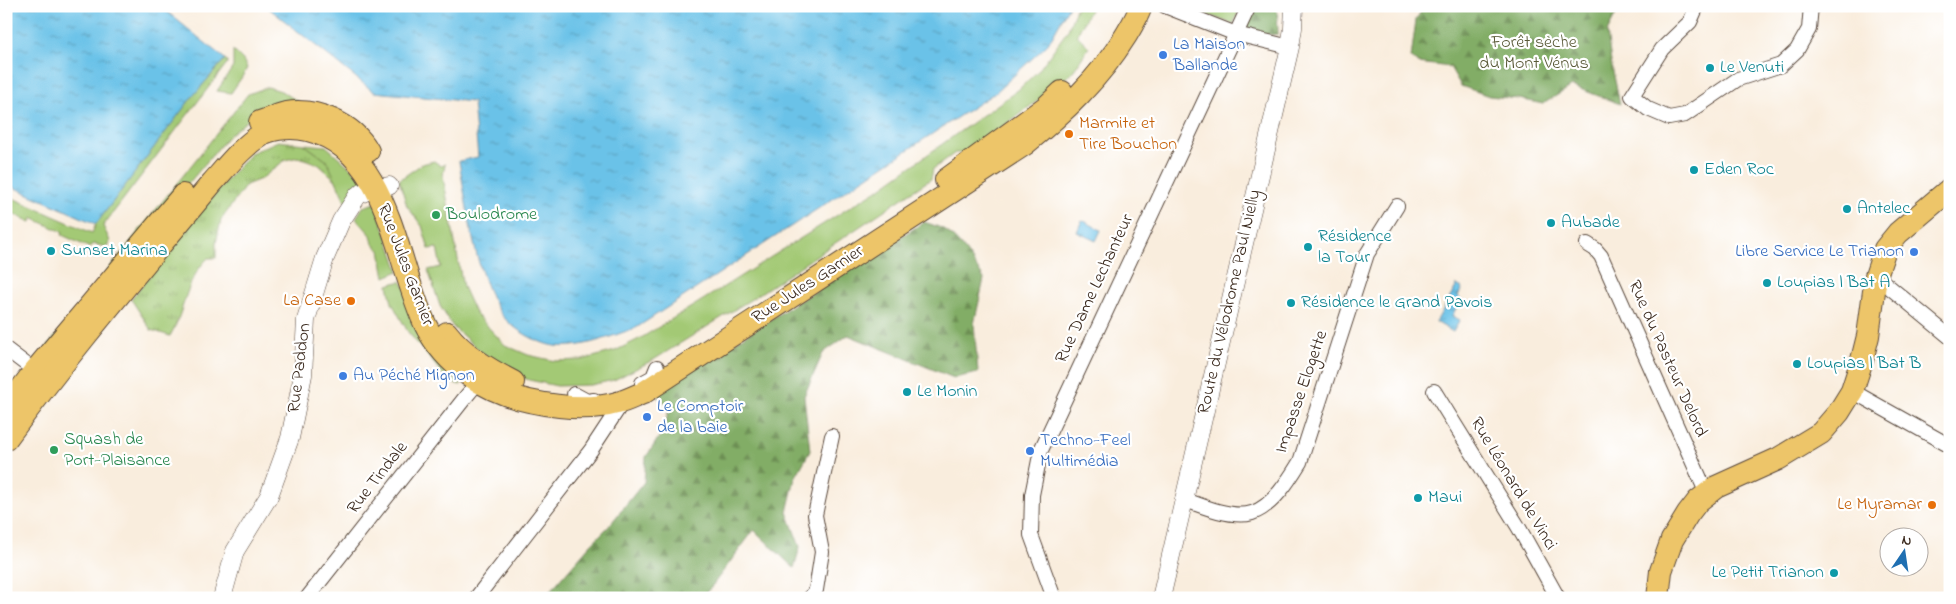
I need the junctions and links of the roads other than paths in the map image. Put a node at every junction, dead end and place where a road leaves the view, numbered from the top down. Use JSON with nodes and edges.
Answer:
{"nodes":[{"id":1,"x":1165,"y":6,"type":"edge"},
{"id":2,"x":1249,"y":6,"type":"edge"},
{"id":3,"x":1294,"y":6,"type":"edge"},
{"id":4,"x":1697,"y":6,"type":"edge"},
{"id":5,"x":1811,"y":6,"type":"edge"},
{"id":6,"x":1131,"y":8,"type":"edge"},
{"id":7,"x":1236,"y":34,"type":"junction"},
{"id":8,"x":1290,"y":48,"type":"junction"},
{"id":9,"x":1060,"y":93,"type":"junction"},
{"id":10,"x":1041,"y":131,"type":"junction"},
{"id":11,"x":382,"y":187,"type":"junction"},
{"id":12,"x":1950,"y":189,"type":"edge"},
{"id":13,"x":1397,"y":206,"type":"dead end"},
{"id":14,"x":1588,"y":244,"type":"dead end"},
{"id":15,"x":1876,"y":276,"type":"junction"},
{"id":16,"x":92,"y":329,"type":"junction"},
{"id":17,"x":1950,"y":337,"type":"edge"},
{"id":18,"x":457,"y":346,"type":"junction"},
{"id":19,"x":6,"y":349,"type":"edge"},
{"id":20,"x":657,"y":367,"type":"junction"},
{"id":21,"x":34,"y":372,"type":"junction"},
{"id":22,"x":478,"y":382,"type":"junction"},
{"id":23,"x":522,"y":386,"type":"junction"},
{"id":24,"x":1434,"y":391,"type":"dead end"},
{"id":25,"x":1852,"y":391,"type":"junction"},
{"id":26,"x":574,"y":394,"type":"junction"},
{"id":27,"x":617,"y":403,"type":"junction"},
{"id":28,"x":6,"y":409,"type":"edge"},
{"id":29,"x":6,"y":428,"type":"edge"},
{"id":30,"x":832,"y":436,"type":"dead end"},
{"id":31,"x":6,"y":439,"type":"edge"},
{"id":32,"x":1950,"y":446,"type":"edge"},
{"id":33,"x":1706,"y":494,"type":"junction"},
{"id":34,"x":1183,"y":499,"type":"junction"},
{"id":35,"x":222,"y":598,"type":"edge"},
{"id":36,"x":307,"y":598,"type":"edge"},
{"id":37,"x":476,"y":598,"type":"edge"},
{"id":38,"x":810,"y":598,"type":"edge"},
{"id":39,"x":1054,"y":598,"type":"edge"},
{"id":40,"x":1161,"y":598,"type":"edge"},
{"id":41,"x":1558,"y":598,"type":"edge"},
{"id":42,"x":1658,"y":598,"type":"edge"}],
"edges":[{"from":1,"to":7,"type":"street"},
{"from":2,"to":7,"type":"street","name":"Rue Dame Lechanteur"},
{"from":3,"to":8,"type":"street","name":"Route du Vélodrome Paul Nielly"},
{"from":4,"to":5,"type":"street"},
{"from":6,"to":9,"type":"main road","name":"Rue Jules Garnier"},
{"from":6,"to":10,"type":"main road","name":"Rue Jules Garnier"},
{"from":7,"to":8,"type":"street"},
{"from":7,"to":39,"type":"street","name":"Rue Dame Lechanteur"},
{"from":8,"to":34,"type":"street","name":"Route du Vélodrome Paul Nielly"},
{"from":9,"to":10,"type":"main road"},
{"from":9,"to":20,"type":"main road","name":"Rue Jules Garnier"},
{"from":10,"to":27,"type":"main road","name":"Rue Jules Garnier"},
{"from":11,"to":16,"type":"main road"},
{"from":11,"to":18,"type":"main road","name":"Rue Jules Garnier"},
{"from":11,"to":21,"type":"main road","name":"Rue Jules Garnier"},
{"from":11,"to":22,"type":"main road","name":"Rue Jules Garnier"},
{"from":11,"to":35,"type":"street","name":"Rue Paddon"},
{"from":12,"to":15,"type":"main road"},
{"from":13,"to":34,"type":"street","name":"Impasse Elogette"},
{"from":14,"to":33,"type":"street","name":"Rue du Pasteur Delord"},
{"from":15,"to":17,"type":"street"},
{"from":15,"to":25,"type":"main road"},
{"from":16,"to":21,"type":"street"},
{"from":16,"to":31,"type":"main road"},
{"from":18,"to":22,"type":"street"},
{"from":18,"to":23,"type":"main road","name":"Rue Jules Garnier"},
{"from":19,"to":21,"type":"street"},
{"from":20,"to":26,"type":"main road","name":"Rue Jules Garnier"},
{"from":20,"to":27,"type":"street"},
{"from":21,"to":28,"type":"main road","name":"Rue Jules Garnier"},
{"from":21,"to":29,"type":"street"},
{"from":22,"to":23,"type":"street"},
{"from":22,"to":27,"type":"main road","name":"Rue Jules Garnier"},
{"from":22,"to":36,"type":"street","name":"Rue Tindale"},
{"from":23,"to":26,"type":"main road","name":"Rue Jules Garnier"},
{"from":24,"to":41,"type":"street","name":"Rue Léonard de Vinci"},
{"from":25,"to":32,"type":"street"},
{"from":25,"to":33,"type":"main road"},
{"from":26,"to":27,"type":"street"},
{"from":27,"to":37,"type":"street"},
{"from":30,"to":38,"type":"street"},
{"from":33,"to":42,"type":"main road"},
{"from":34,"to":40,"type":"street","name":"Route du Vélodrome Paul Nielly"}]}
